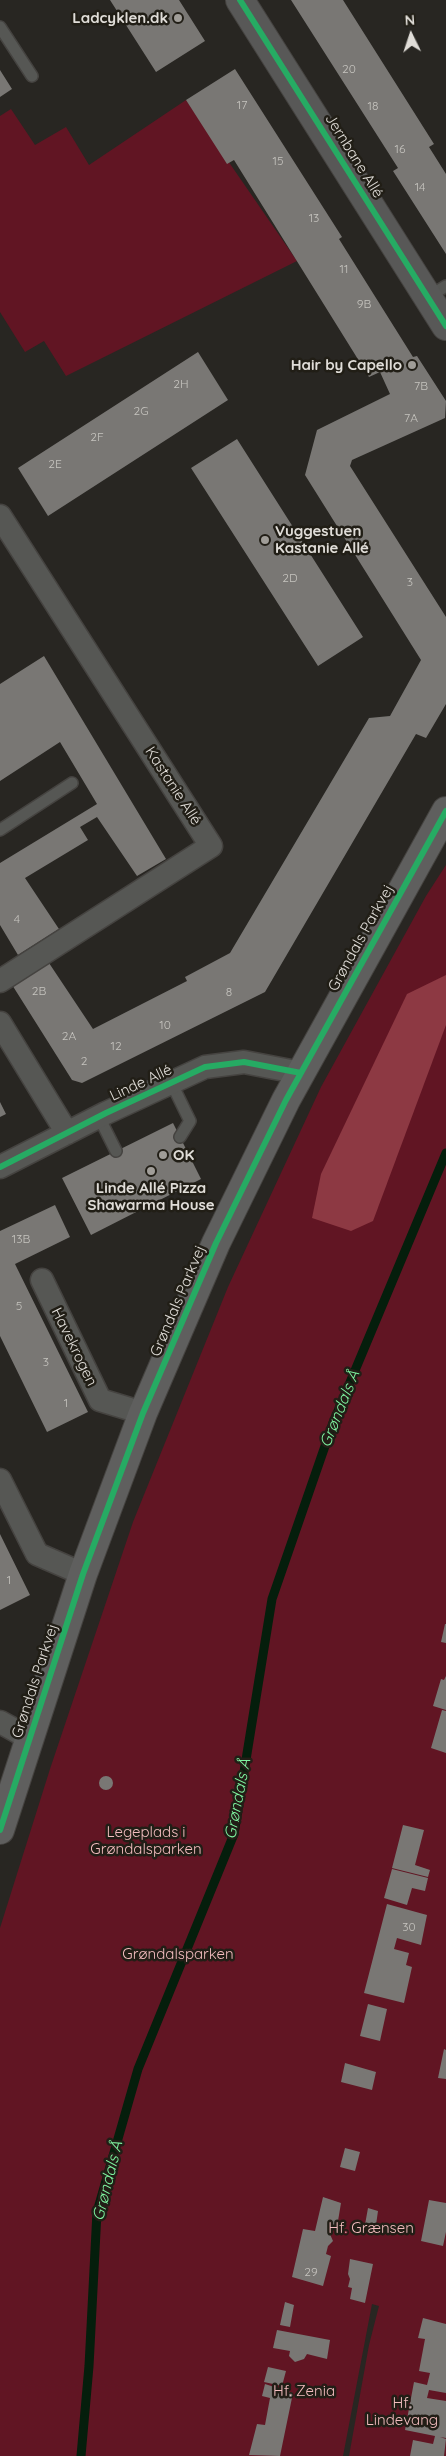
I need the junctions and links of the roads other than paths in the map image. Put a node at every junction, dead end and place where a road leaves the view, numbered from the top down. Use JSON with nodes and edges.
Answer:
{"nodes":[{"id":1,"x":240,"y":0,"type":"edge"},
{"id":2,"x":0,"y":27,"type":"edge"},
{"id":3,"x":32,"y":76,"type":"dead end"},
{"id":4,"x":437,"y":292,"type":"edge"},
{"id":5,"x":446,"y":326,"type":"edge"},
{"id":6,"x":0,"y":516,"type":"edge"},
{"id":7,"x":72,"y":782,"type":"dead end"},
{"id":8,"x":446,"y":811,"type":"edge"},
{"id":9,"x":0,"y":830,"type":"edge"},
{"id":10,"x":0,"y":981,"type":"edge"},
{"id":11,"x":1,"y":1026,"type":"edge"},
{"id":12,"x":301,"y":1073,"type":"junction"},
{"id":13,"x":171,"y":1082,"type":"junction"},
{"id":14,"x":99,"y":1117,"type":"junction"},
{"id":15,"x":67,"y":1133,"type":"junction"},
{"id":16,"x":180,"y":1137,"type":"dead end"},
{"id":17,"x":116,"y":1151,"type":"dead end"},
{"id":18,"x":0,"y":1167,"type":"edge"},
{"id":19,"x":42,"y":1280,"type":"dead end"},
{"id":20,"x":143,"y":1414,"type":"junction"},
{"id":21,"x":0,"y":1480,"type":"edge"},
{"id":22,"x":83,"y":1574,"type":"junction"},
{"id":23,"x":0,"y":1722,"type":"edge"},
{"id":24,"x":29,"y":1738,"type":"junction"},
{"id":25,"x":0,"y":1830,"type":"edge"}],
"edges":[{"from":1,"to":4,"type":"street","name":"Jernbane Allé"},
{"from":2,"to":3,"type":"lane"},
{"from":4,"to":5,"type":"street","name":"Jernbane Allé"},
{"from":6,"to":10,"type":"street","name":"Kastanie Allé"},
{"from":7,"to":9,"type":"lane"},
{"from":8,"to":12,"type":"main road","name":"Grøndals Parkvej"},
{"from":11,"to":15,"type":"street"},
{"from":12,"to":13,"type":"street","name":"Linde Allé"},
{"from":12,"to":20,"type":"main road","name":"Grøndals Parkvej"},
{"from":13,"to":14,"type":"street","name":"Linde Allé"},
{"from":13,"to":16,"type":"lane"},
{"from":14,"to":15,"type":"street","name":"Linde Allé"},
{"from":14,"to":17,"type":"lane"},
{"from":15,"to":18,"type":"street","name":"Linde Allé"},
{"from":19,"to":20,"type":"street","name":"Havekrogen"},
{"from":20,"to":22,"type":"main road","name":"Grøndals Parkvej"},
{"from":21,"to":22,"type":"street"},
{"from":22,"to":24,"type":"main road","name":"Grøndals Parkvej"},
{"from":23,"to":24,"type":"street"},
{"from":24,"to":25,"type":"main road","name":"Grøndals Parkvej"}]}
